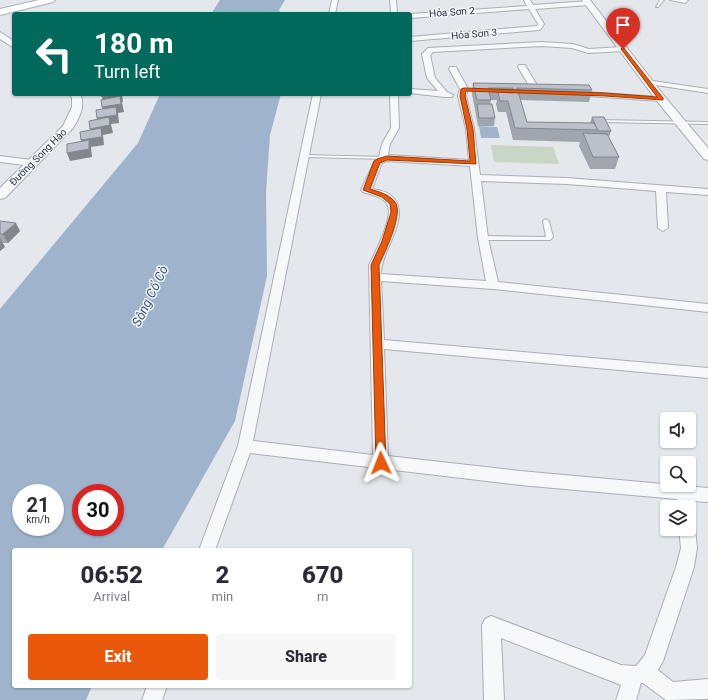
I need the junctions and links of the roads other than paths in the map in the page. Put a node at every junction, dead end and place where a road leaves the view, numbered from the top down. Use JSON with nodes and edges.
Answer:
{"nodes":[{"id":1,"x":16,"y":0,"type":"edge"},
{"id":2,"x":50,"y":0,"type":"edge"},
{"id":3,"x":335,"y":0,"type":"edge"},
{"id":4,"x":393,"y":0,"type":"edge"},
{"id":5,"x":527,"y":0,"type":"edge"},
{"id":6,"x":662,"y":0,"type":"edge"},
{"id":7,"x":672,"y":0,"type":"edge"},
{"id":8,"x":686,"y":0,"type":"edge"},
{"id":9,"x":588,"y":2,"type":"edge"},
{"id":10,"x":0,"y":4,"type":"edge"},
{"id":11,"x":531,"y":6,"type":"junction"},
{"id":12,"x":657,"y":6,"type":"dead end"},
{"id":13,"x":0,"y":12,"type":"edge"},
{"id":14,"x":332,"y":12,"type":"edge"},
{"id":15,"x":394,"y":12,"type":"edge"},
{"id":16,"x":412,"y":16,"type":"edge"},
{"id":17,"x":2,"y":38,"type":"edge"},
{"id":18,"x":412,"y":39,"type":"edge"},
{"id":19,"x":12,"y":44,"type":"edge"},
{"id":20,"x":623,"y":49,"type":"junction"},
{"id":21,"x":522,"y":67,"type":"dead end"},
{"id":22,"x":453,"y":69,"type":"dead end"},
{"id":23,"x":648,"y":82,"type":"junction"},
{"id":24,"x":412,"y":91,"type":"edge"},
{"id":25,"x":708,"y":91,"type":"edge"},
{"id":26,"x":466,"y":92,"type":"junction"},
{"id":27,"x":537,"y":92,"type":"edge"},
{"id":28,"x":567,"y":93,"type":"edge"},
{"id":29,"x":445,"y":95,"type":"junction"},
{"id":30,"x":76,"y":96,"type":"edge"},
{"id":31,"x":317,"y":96,"type":"edge"},
{"id":32,"x":395,"y":96,"type":"edge"},
{"id":33,"x":661,"y":99,"type":"junction"},
{"id":34,"x":600,"y":121,"type":"edge"},
{"id":35,"x":681,"y":123,"type":"junction"},
{"id":36,"x":708,"y":123,"type":"edge"},
{"id":37,"x":305,"y":156,"type":"junction"},
{"id":38,"x":708,"y":156,"type":"edge"},
{"id":39,"x":387,"y":158,"type":"junction"},
{"id":40,"x":0,"y":159,"type":"edge"},
{"id":41,"x":32,"y":162,"type":"junction"},
{"id":42,"x":474,"y":163,"type":"junction"},
{"id":43,"x":476,"y":178,"type":"junction"},
{"id":44,"x":661,"y":189,"type":"junction"},
{"id":45,"x":708,"y":192,"type":"edge"},
{"id":46,"x":0,"y":195,"type":"edge"},
{"id":47,"x":546,"y":221,"type":"dead end"},
{"id":48,"x":663,"y":228,"type":"dead end"},
{"id":49,"x":483,"y":238,"type":"junction"},
{"id":50,"x":375,"y":277,"type":"junction"},
{"id":51,"x":493,"y":285,"type":"junction"},
{"id":52,"x":708,"y":308,"type":"edge"},
{"id":53,"x":377,"y":344,"type":"junction"},
{"id":54,"x":708,"y":373,"type":"edge"},
{"id":55,"x":245,"y":446,"type":"junction"},
{"id":56,"x":381,"y":463,"type":"junction"},
{"id":57,"x":708,"y":495,"type":"edge"},
{"id":58,"x":685,"y":500,"type":"edge"},
{"id":59,"x":688,"y":536,"type":"edge"},
{"id":60,"x":208,"y":548,"type":"edge"},
{"id":61,"x":639,"y":674,"type":"junction"},
{"id":62,"x":156,"y":688,"type":"edge"},
{"id":63,"x":708,"y":689,"type":"edge"},
{"id":64,"x":152,"y":700,"type":"edge"},
{"id":65,"x":494,"y":700,"type":"edge"},
{"id":66,"x":626,"y":700,"type":"edge"}],
"edges":[{"from":1,"to":10,"type":"main road"},
{"from":2,"to":13,"type":"main road"},
{"from":3,"to":14,"type":"street"},
{"from":4,"to":15,"type":"street"},
{"from":5,"to":11,"type":"street"},
{"from":6,"to":12,"type":"lane"},
{"from":7,"to":8,"type":"lane"},
{"from":9,"to":11,"type":"street","name":"Hỏa Sơn 2"},
{"from":9,"to":20,"type":"street"},
{"from":11,"to":16,"type":"street","name":"Hỏa Sơn 2"},
{"from":11,"to":18,"type":"street","name":"Hỏa Sơn 3"},
{"from":17,"to":19,"type":"street"},
{"from":20,"to":23,"type":"street"},
{"from":20,"to":29,"type":"street"},
{"from":21,"to":27,"type":"street"},
{"from":22,"to":26,"type":"street"},
{"from":23,"to":25,"type":"street"},
{"from":23,"to":33,"type":"street"},
{"from":24,"to":29,"type":"street"},
{"from":26,"to":29,"type":"street"},
{"from":26,"to":42,"type":"street"},
{"from":28,"to":33,"type":"street"},
{"from":30,"to":41,"type":"street","name":"Đường Song Hào"},
{"from":31,"to":37,"type":"street"},
{"from":32,"to":39,"type":"street"},
{"from":33,"to":35,"type":"street"},
{"from":34,"to":35,"type":"lane"},
{"from":35,"to":36,"type":"lane"},
{"from":35,"to":38,"type":"street"},
{"from":37,"to":39,"type":"lane"},
{"from":37,"to":55,"type":"street"},
{"from":39,"to":42,"type":"street"},
{"from":39,"to":50,"type":"street"},
{"from":40,"to":41,"type":"street"},
{"from":41,"to":46,"type":"street","name":"Đường Song Hào"},
{"from":42,"to":43,"type":"street"},
{"from":43,"to":44,"type":"street"},
{"from":43,"to":49,"type":"street"},
{"from":44,"to":45,"type":"street"},
{"from":44,"to":48,"type":"street"},
{"from":47,"to":49,"type":"lane"},
{"from":49,"to":51,"type":"street"},
{"from":50,"to":51,"type":"street"},
{"from":50,"to":53,"type":"street"},
{"from":51,"to":52,"type":"street"},
{"from":53,"to":54,"type":"street"},
{"from":53,"to":56,"type":"street"},
{"from":55,"to":56,"type":"street"},
{"from":55,"to":60,"type":"street"},
{"from":56,"to":58,"type":"street"},
{"from":57,"to":58,"type":"street"},
{"from":59,"to":61,"type":"street"},
{"from":61,"to":63,"type":"street"},
{"from":61,"to":65,"type":"street"},
{"from":61,"to":66,"type":"street"},
{"from":62,"to":64,"type":"street"}]}
